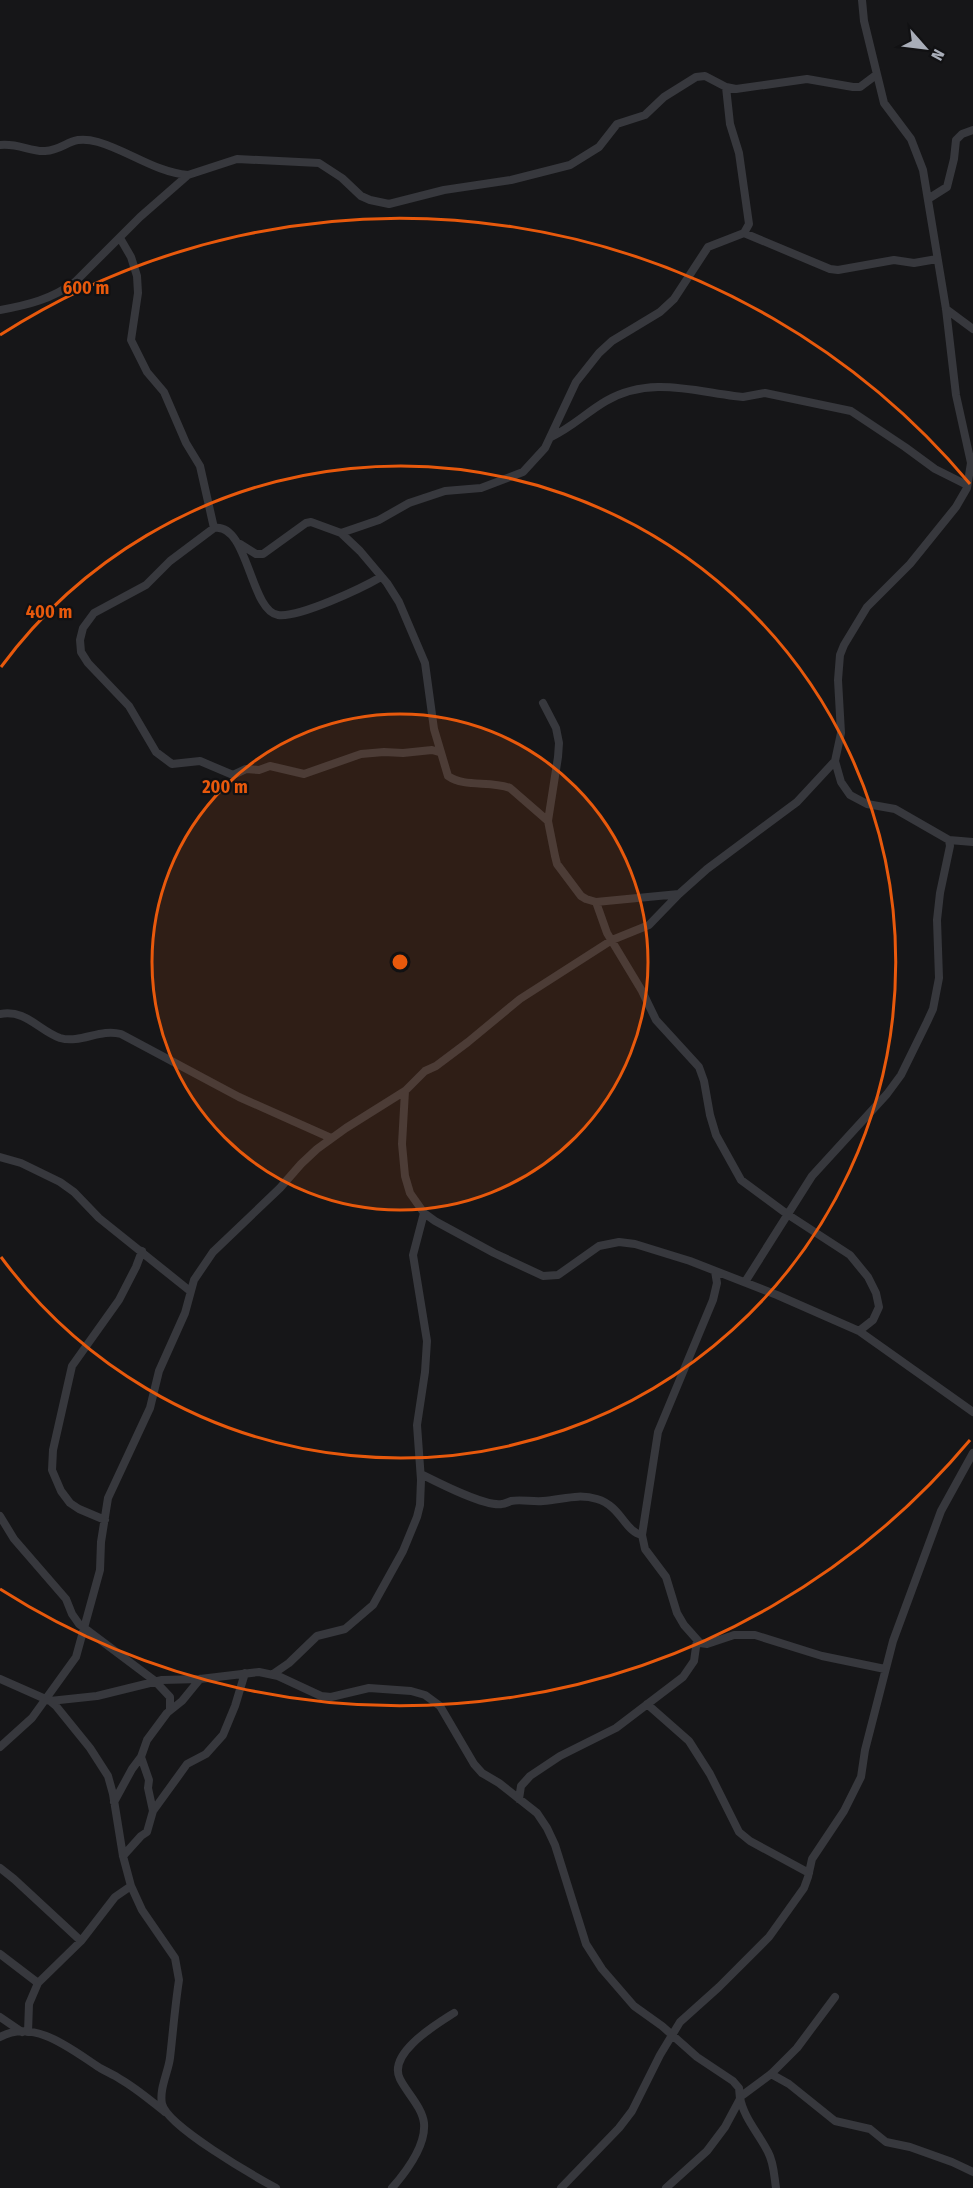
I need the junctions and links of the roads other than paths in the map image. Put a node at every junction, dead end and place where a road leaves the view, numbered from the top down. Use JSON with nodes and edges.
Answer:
{"nodes":[{"id":1,"x":862,"y":0,"type":"edge"},
{"id":2,"x":876,"y":75,"type":"junction"},
{"id":3,"x":726,"y":87,"type":"junction"},
{"id":4,"x":973,"y":130,"type":"edge"},
{"id":5,"x":0,"y":145,"type":"edge"},
{"id":6,"x":188,"y":175,"type":"junction"},
{"id":7,"x":928,"y":199,"type":"junction"},
{"id":8,"x":744,"y":232,"type":"junction"},
{"id":9,"x":120,"y":238,"type":"junction"},
{"id":10,"x":937,"y":259,"type":"junction"},
{"id":11,"x":946,"y":309,"type":"junction"},
{"id":12,"x":0,"y":310,"type":"edge"},
{"id":13,"x":973,"y":329,"type":"edge"},
{"id":14,"x":551,"y":437,"type":"junction"},
{"id":15,"x":969,"y":488,"type":"edge"},
{"id":16,"x":213,"y":528,"type":"junction"},
{"id":17,"x":341,"y":533,"type":"junction"},
{"id":18,"x":240,"y":544,"type":"junction"},
{"id":19,"x":381,"y":577,"type":"junction"},
{"id":20,"x":543,"y":703,"type":"dead end"},
{"id":21,"x":439,"y":752,"type":"junction"},
{"id":22,"x":835,"y":761,"type":"junction"},
{"id":23,"x":549,"y":820,"type":"junction"},
{"id":24,"x":948,"y":840,"type":"junction"},
{"id":25,"x":973,"y":842,"type":"edge"},
{"id":26,"x":679,"y":894,"type":"junction"},
{"id":27,"x":596,"y":902,"type":"junction"},
{"id":28,"x":612,"y":940,"type":"junction"},
{"id":29,"x":0,"y":1014,"type":"edge"},
{"id":30,"x":405,"y":1091,"type":"junction"},
{"id":31,"x":330,"y":1138,"type":"junction"},
{"id":32,"x":0,"y":1157,"type":"edge"},
{"id":33,"x":424,"y":1213,"type":"junction"},
{"id":34,"x":787,"y":1214,"type":"junction"},
{"id":35,"x":141,"y":1251,"type":"junction"},
{"id":36,"x":715,"y":1271,"type":"junction"},
{"id":37,"x":745,"y":1282,"type":"junction"},
{"id":38,"x":190,"y":1291,"type":"junction"},
{"id":39,"x":859,"y":1331,"type":"junction"},
{"id":40,"x":973,"y":1412,"type":"edge"},
{"id":41,"x":973,"y":1454,"type":"edge"},
{"id":42,"x":421,"y":1474,"type":"junction"},
{"id":43,"x":0,"y":1516,"type":"edge"},
{"id":44,"x":105,"y":1520,"type":"junction"},
{"id":45,"x":642,"y":1535,"type":"junction"},
{"id":46,"x":84,"y":1628,"type":"junction"},
{"id":47,"x":697,"y":1640,"type":"junction"},
{"id":48,"x":885,"y":1669,"type":"junction"},
{"id":49,"x":245,"y":1673,"type":"junction"},
{"id":50,"x":273,"y":1674,"type":"junction"},
{"id":51,"x":0,"y":1679,"type":"edge"},
{"id":52,"x":200,"y":1679,"type":"junction"},
{"id":53,"x":155,"y":1681,"type":"junction"},
{"id":54,"x":48,"y":1700,"type":"junction"},
{"id":55,"x":647,"y":1704,"type":"junction"},
{"id":56,"x":170,"y":1710,"type":"junction"},
{"id":57,"x":0,"y":1747,"type":"edge"},
{"id":58,"x":141,"y":1757,"type":"junction"},
{"id":59,"x":519,"y":1799,"type":"junction"},
{"id":60,"x":114,"y":1803,"type":"junction"},
{"id":61,"x":153,"y":1811,"type":"junction"},
{"id":62,"x":123,"y":1856,"type":"junction"},
{"id":63,"x":2,"y":1873,"type":"edge"},
{"id":64,"x":809,"y":1873,"type":"junction"},
{"id":65,"x":131,"y":1886,"type":"junction"},
{"id":66,"x":81,"y":1941,"type":"junction"},
{"id":67,"x":0,"y":1954,"type":"edge"},
{"id":68,"x":38,"y":1983,"type":"junction"},
{"id":69,"x":835,"y":1997,"type":"dead end"},
{"id":70,"x":454,"y":2013,"type":"dead end"},
{"id":71,"x":0,"y":2018,"type":"edge"},
{"id":72,"x":25,"y":2032,"type":"junction"},
{"id":73,"x":672,"y":2036,"type":"junction"},
{"id":74,"x":0,"y":2037,"type":"edge"},
{"id":75,"x":771,"y":2074,"type":"junction"},
{"id":76,"x":740,"y":2097,"type":"junction"},
{"id":77,"x":165,"y":2112,"type":"junction"},
{"id":78,"x":973,"y":2172,"type":"edge"},
{"id":79,"x":276,"y":2188,"type":"edge"},
{"id":80,"x":392,"y":2188,"type":"edge"},
{"id":81,"x":561,"y":2188,"type":"edge"},
{"id":82,"x":666,"y":2188,"type":"edge"},
{"id":83,"x":776,"y":2188,"type":"edge"}],
"edges":[{"from":1,"to":2,"type":"street"},
{"from":2,"to":3,"type":"street"},
{"from":2,"to":7,"type":"street"},
{"from":3,"to":6,"type":"street"},
{"from":3,"to":8,"type":"street"},
{"from":4,"to":7,"type":"street"},
{"from":5,"to":6,"type":"street"},
{"from":6,"to":9,"type":"street"},
{"from":7,"to":10,"type":"street"},
{"from":8,"to":10,"type":"street"},
{"from":8,"to":14,"type":"street"},
{"from":9,"to":12,"type":"street"},
{"from":9,"to":16,"type":"street"},
{"from":10,"to":11,"type":"street"},
{"from":11,"to":13,"type":"street"},
{"from":11,"to":15,"type":"street"},
{"from":14,"to":15,"type":"street"},
{"from":14,"to":17,"type":"street"},
{"from":15,"to":22,"type":"street"},
{"from":16,"to":18,"type":"street"},
{"from":16,"to":21,"type":"street"},
{"from":17,"to":18,"type":"street"},
{"from":17,"to":19,"type":"street"},
{"from":18,"to":19,"type":"street"},
{"from":19,"to":21,"type":"street"},
{"from":20,"to":23,"type":"street"},
{"from":21,"to":23,"type":"street"},
{"from":22,"to":24,"type":"street"},
{"from":22,"to":26,"type":"street"},
{"from":23,"to":27,"type":"street"},
{"from":24,"to":25,"type":"street"},
{"from":24,"to":34,"type":"street"},
{"from":26,"to":27,"type":"street"},
{"from":26,"to":28,"type":"street"},
{"from":27,"to":28,"type":"street"},
{"from":28,"to":30,"type":"street"},
{"from":28,"to":34,"type":"street"},
{"from":29,"to":31,"type":"street"},
{"from":30,"to":31,"type":"street"},
{"from":30,"to":33,"type":"street"},
{"from":31,"to":38,"type":"street"},
{"from":32,"to":35,"type":"street"},
{"from":33,"to":36,"type":"street"},
{"from":33,"to":42,"type":"street"},
{"from":34,"to":37,"type":"street"},
{"from":34,"to":39,"type":"street"},
{"from":35,"to":38,"type":"street"},
{"from":35,"to":44,"type":"street"},
{"from":36,"to":37,"type":"street"},
{"from":36,"to":45,"type":"street"},
{"from":37,"to":39,"type":"street"},
{"from":38,"to":44,"type":"street"},
{"from":39,"to":40,"type":"street"},
{"from":41,"to":48,"type":"street"},
{"from":42,"to":45,"type":"street"},
{"from":42,"to":50,"type":"street"},
{"from":43,"to":46,"type":"street"},
{"from":44,"to":46,"type":"street"},
{"from":45,"to":47,"type":"street"},
{"from":46,"to":53,"type":"street"},
{"from":46,"to":54,"type":"street"},
{"from":47,"to":48,"type":"street"},
{"from":47,"to":55,"type":"street"},
{"from":48,"to":64,"type":"street"},
{"from":49,"to":50,"type":"street"},
{"from":49,"to":52,"type":"street"},
{"from":49,"to":61,"type":"street"},
{"from":50,"to":59,"type":"street"},
{"from":51,"to":54,"type":"street"},
{"from":52,"to":53,"type":"street"},
{"from":52,"to":56,"type":"street"},
{"from":53,"to":54,"type":"street"},
{"from":53,"to":56,"type":"street"},
{"from":54,"to":57,"type":"street"},
{"from":54,"to":60,"type":"street"},
{"from":55,"to":59,"type":"street"},
{"from":55,"to":64,"type":"street"},
{"from":56,"to":58,"type":"street"},
{"from":58,"to":60,"type":"street"},
{"from":58,"to":61,"type":"street"},
{"from":59,"to":73,"type":"street"},
{"from":60,"to":62,"type":"street"},
{"from":61,"to":62,"type":"street"},
{"from":62,"to":65,"type":"street"},
{"from":63,"to":66,"type":"street"},
{"from":64,"to":73,"type":"street"},
{"from":65,"to":66,"type":"street"},
{"from":65,"to":77,"type":"street"},
{"from":66,"to":68,"type":"street"},
{"from":67,"to":68,"type":"street"},
{"from":68,"to":72,"type":"street"},
{"from":69,"to":75,"type":"street"},
{"from":70,"to":80,"type":"street"},
{"from":71,"to":72,"type":"street"},
{"from":72,"to":74,"type":"street"},
{"from":72,"to":77,"type":"street"},
{"from":73,"to":76,"type":"street"},
{"from":73,"to":81,"type":"street"},
{"from":75,"to":76,"type":"street"},
{"from":75,"to":78,"type":"street"},
{"from":76,"to":82,"type":"street"},
{"from":76,"to":83,"type":"street"},
{"from":77,"to":79,"type":"street"}]}
